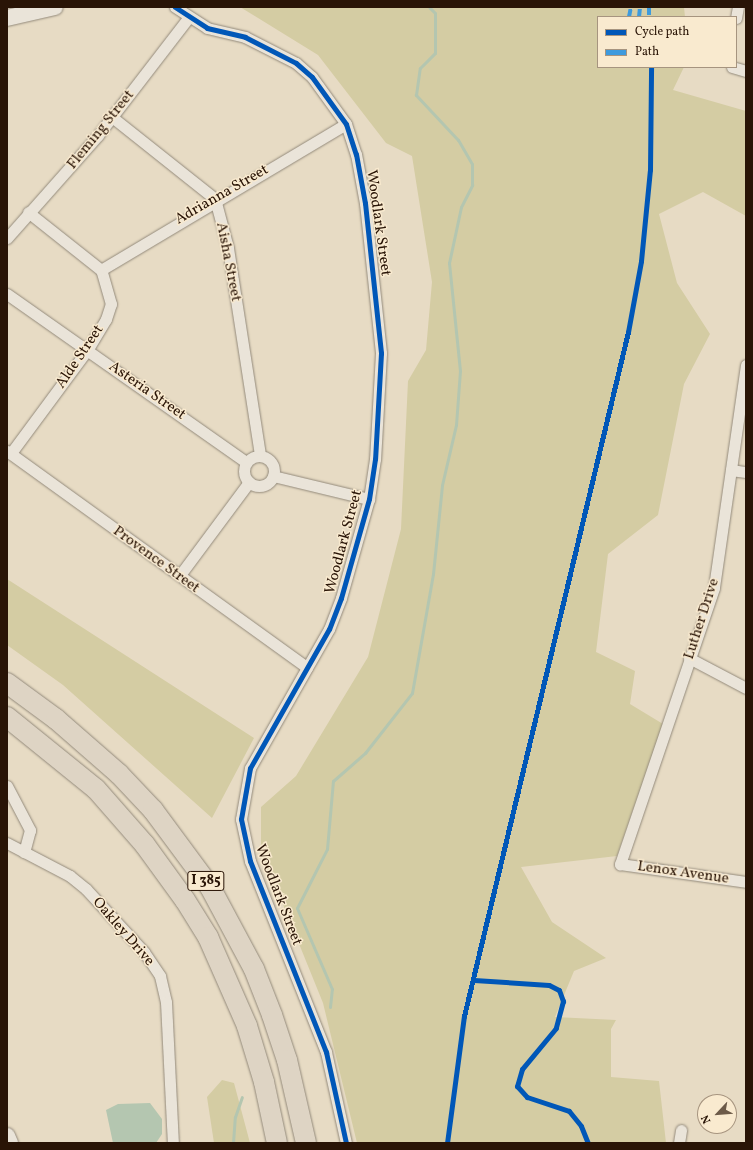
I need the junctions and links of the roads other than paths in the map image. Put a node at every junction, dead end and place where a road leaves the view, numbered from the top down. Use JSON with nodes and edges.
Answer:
{"nodes":[{"id":1,"x":55,"y":7,"type":"edge"},
{"id":2,"x":175,"y":7,"type":"edge"},
{"id":3,"x":189,"y":17,"type":"junction"},
{"id":4,"x":7,"y":18,"type":"edge"},
{"id":5,"x":736,"y":68,"type":"edge"},
{"id":6,"x":746,"y":71,"type":"edge"},
{"id":7,"x":112,"y":117,"type":"junction"},
{"id":8,"x":346,"y":124,"type":"junction"},
{"id":9,"x":215,"y":198,"type":"junction"},
{"id":10,"x":28,"y":212,"type":"junction"},
{"id":11,"x":7,"y":238,"type":"edge"},
{"id":12,"x":101,"y":270,"type":"junction"},
{"id":13,"x":7,"y":294,"type":"edge"},
{"id":14,"x":88,"y":349,"type":"junction"},
{"id":15,"x":746,"y":365,"type":"edge"},
{"id":16,"x":9,"y":452,"type":"edge"},
{"id":17,"x":260,"y":455,"type":"junction"},
{"id":18,"x":246,"y":462,"type":"junction"},
{"id":19,"x":731,"y":470,"type":"junction"},
{"id":20,"x":746,"y":472,"type":"edge"},
{"id":21,"x":273,"y":476,"type":"junction"},
{"id":22,"x":249,"y":482,"type":"junction"},
{"id":23,"x":369,"y":499,"type":"junction"},
{"id":24,"x":180,"y":575,"type":"junction"},
{"id":25,"x":688,"y":658,"type":"junction"},
{"id":26,"x":307,"y":667,"type":"junction"},
{"id":27,"x":7,"y":683,"type":"edge"},
{"id":28,"x":746,"y":688,"type":"edge"},
{"id":29,"x":7,"y":717,"type":"edge"},
{"id":30,"x":7,"y":786,"type":"edge"},
{"id":31,"x":7,"y":843,"type":"edge"},
{"id":32,"x":24,"y":852,"type":"junction"},
{"id":33,"x":620,"y":864,"type":"joint"},
{"id":34,"x":746,"y":882,"type":"edge"},
{"id":35,"x":681,"y":1130,"type":"dead end"},
{"id":36,"x":7,"y":1136,"type":"edge"},
{"id":37,"x":10,"y":1143,"type":"edge"},
{"id":38,"x":173,"y":1143,"type":"edge"},
{"id":39,"x":277,"y":1143,"type":"edge"},
{"id":40,"x":306,"y":1143,"type":"edge"},
{"id":41,"x":346,"y":1143,"type":"edge"},
{"id":42,"x":679,"y":1143,"type":"edge"}],
"edges":[{"from":1,"to":4,"type":"street"},
{"from":2,"to":3,"type":"street","name":"Woodlark Street"},
{"from":3,"to":7,"type":"street","name":"Fleming Street"},
{"from":3,"to":8,"type":"street","name":"Woodlark Street"},
{"from":5,"to":6,"type":"street"},
{"from":7,"to":9,"type":"street"},
{"from":7,"to":10,"type":"street","name":"Fleming Street"},
{"from":8,"to":9,"type":"street","name":"Adrianna Street"},
{"from":8,"to":23,"type":"street","name":"Woodlark Street"},
{"from":9,"to":12,"type":"street","name":"Adrianna Street"},
{"from":9,"to":17,"type":"street","name":"Aisha Street"},
{"from":10,"to":11,"type":"street","name":"Fleming Street"},
{"from":10,"to":12,"type":"street"},
{"from":12,"to":14,"type":"street","name":"Alde Street"},
{"from":13,"to":14,"type":"street","name":"Asteria Street"},
{"from":14,"to":16,"type":"street","name":"Alde Street"},
{"from":14,"to":18,"type":"street","name":"Asteria Street"},
{"from":15,"to":19,"type":"street","name":"Luther Drive"},
{"from":16,"to":24,"type":"street","name":"Provence Street"},
{"from":17,"to":18,"type":"street"},
{"from":17,"to":21,"type":"street"},
{"from":18,"to":22,"type":"street"},
{"from":19,"to":20,"type":"street"},
{"from":19,"to":25,"type":"street","name":"Luther Drive"},
{"from":21,"to":22,"type":"street"},
{"from":21,"to":23,"type":"street"},
{"from":22,"to":24,"type":"street"},
{"from":23,"to":26,"type":"street","name":"Woodlark Street"},
{"from":24,"to":26,"type":"street","name":"Provence Street"},
{"from":25,"to":28,"type":"street"},
{"from":25,"to":33,"type":"street","name":"Luther Drive"},
{"from":26,"to":41,"type":"street","name":"Woodlark Street"},
{"from":27,"to":40,"type":"highway","number":"I 385"},
{"from":29,"to":39,"type":"highway","number":"I 385"},
{"from":30,"to":32,"type":"street"},
{"from":31,"to":32,"type":"street","name":"Oakley Drive"},
{"from":32,"to":38,"type":"street","name":"Oakley Drive"},
{"from":33,"to":34,"type":"street","name":"Lenox Avenue"},
{"from":35,"to":42,"type":"street"},
{"from":36,"to":37,"type":"street"}]}
